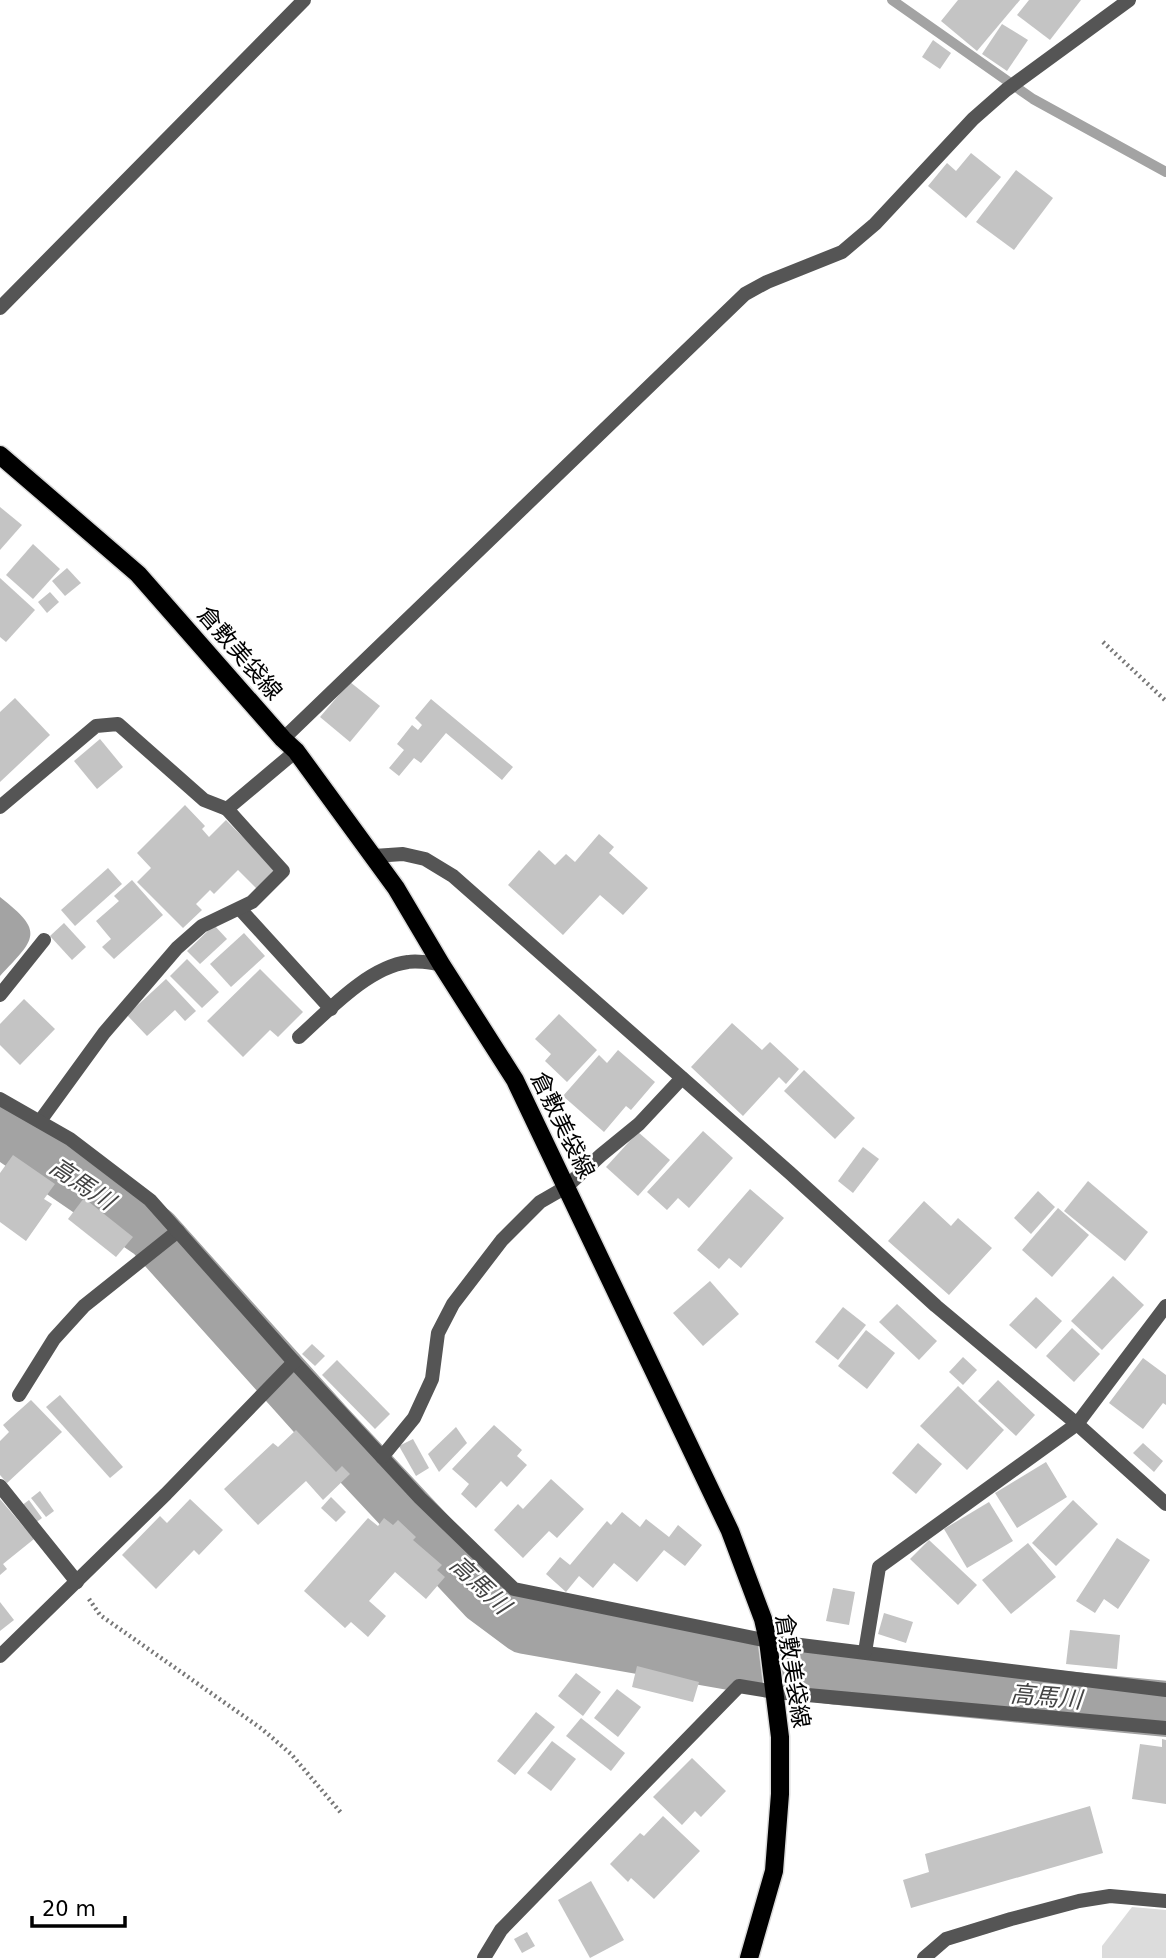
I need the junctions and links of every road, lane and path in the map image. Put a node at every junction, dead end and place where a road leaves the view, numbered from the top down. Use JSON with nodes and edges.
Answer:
{"nodes":[{"id":1,"x":304,"y":0,"type":"edge"},
{"id":2,"x":1129,"y":0,"type":"edge"},
{"id":3,"x":0,"y":308,"type":"edge"},
{"id":4,"x":0,"y":455,"type":"edge"},
{"id":5,"x":1103,"y":642,"type":"dead end"},
{"id":6,"x":1166,"y":701,"type":"edge"},
{"id":7,"x":289,"y":745,"type":"junction"},
{"id":8,"x":0,"y":807,"type":"edge"},
{"id":9,"x":227,"y":809,"type":"junction"},
{"id":10,"x":374,"y":856,"type":"junction"},
{"id":11,"x":240,"y":909,"type":"junction"},
{"id":12,"x":44,"y":940,"type":"dead end"},
{"id":13,"x":441,"y":964,"type":"junction"},
{"id":14,"x":0,"y":995,"type":"edge"},
{"id":15,"x":331,"y":1009,"type":"junction"},
{"id":16,"x":299,"y":1037,"type":"dead end"},
{"id":17,"x":682,"y":1077,"type":"junction"},
{"id":18,"x":0,"y":1099,"type":"edge"},
{"id":19,"x":40,"y":1121,"type":"junction"},
{"id":20,"x":566,"y":1187,"type":"junction"},
{"id":21,"x":174,"y":1235,"type":"junction"},
{"id":22,"x":1166,"y":1306,"type":"edge"},
{"id":23,"x":291,"y":1365,"type":"junction"},
{"id":24,"x":19,"y":1395,"type":"dead end"},
{"id":25,"x":1077,"y":1424,"type":"junction"},
{"id":26,"x":382,"y":1457,"type":"junction"},
{"id":27,"x":0,"y":1486,"type":"edge"},
{"id":28,"x":1166,"y":1504,"type":"edge"},
{"id":29,"x":77,"y":1582,"type":"junction"},
{"id":30,"x":769,"y":1646,"type":"junction"},
{"id":31,"x":865,"y":1652,"type":"junction"},
{"id":32,"x":0,"y":1656,"type":"edge"},
{"id":33,"x":774,"y":1686,"type":"junction"},
{"id":34,"x":1166,"y":1690,"type":"edge"},
{"id":35,"x":1166,"y":1728,"type":"edge"},
{"id":36,"x":342,"y":1814,"type":"dead end"},
{"id":37,"x":1166,"y":1901,"type":"edge"},
{"id":38,"x":484,"y":1958,"type":"edge"},
{"id":39,"x":750,"y":1958,"type":"edge"},
{"id":40,"x":925,"y":1958,"type":"edge"}],
"edges":[{"from":1,"to":3,"type":"street"},
{"from":2,"to":7,"type":"street"},
{"from":4,"to":7,"type":"main road","name":"倉敷美袋線"},
{"from":5,"to":6,"type":"path"},
{"from":7,"to":9,"type":"street"},
{"from":7,"to":10,"type":"main road","name":"倉敷美袋線"},
{"from":8,"to":9,"type":"street"},
{"from":9,"to":11,"type":"street"},
{"from":10,"to":13,"type":"main road","name":"倉敷美袋線"},
{"from":10,"to":17,"type":"street"},
{"from":11,"to":15,"type":"street"},
{"from":11,"to":19,"type":"street"},
{"from":12,"to":14,"type":"street"},
{"from":13,"to":15,"type":"street"},
{"from":13,"to":20,"type":"main road","name":"倉敷美袋線"},
{"from":15,"to":16,"type":"street"},
{"from":17,"to":20,"type":"street"},
{"from":17,"to":25,"type":"street"},
{"from":18,"to":19,"type":"street"},
{"from":19,"to":21,"type":"street"},
{"from":20,"to":26,"type":"street"},
{"from":20,"to":30,"type":"main road","name":"倉敷美袋線"},
{"from":21,"to":23,"type":"street"},
{"from":21,"to":24,"type":"street"},
{"from":22,"to":25,"type":"street"},
{"from":23,"to":26,"type":"street"},
{"from":23,"to":29,"type":"street"},
{"from":25,"to":28,"type":"street"},
{"from":25,"to":31,"type":"street"},
{"from":26,"to":30,"type":"street"},
{"from":27,"to":29,"type":"street"},
{"from":29,"to":32,"type":"street"},
{"from":29,"to":36,"type":"path"},
{"from":30,"to":31,"type":"street"},
{"from":30,"to":33,"type":"main road","name":"倉敷美袋線"},
{"from":31,"to":34,"type":"street"},
{"from":33,"to":35,"type":"street"},
{"from":33,"to":38,"type":"street"},
{"from":33,"to":39,"type":"main road","name":"倉敷美袋線"},
{"from":37,"to":40,"type":"street"}]}
